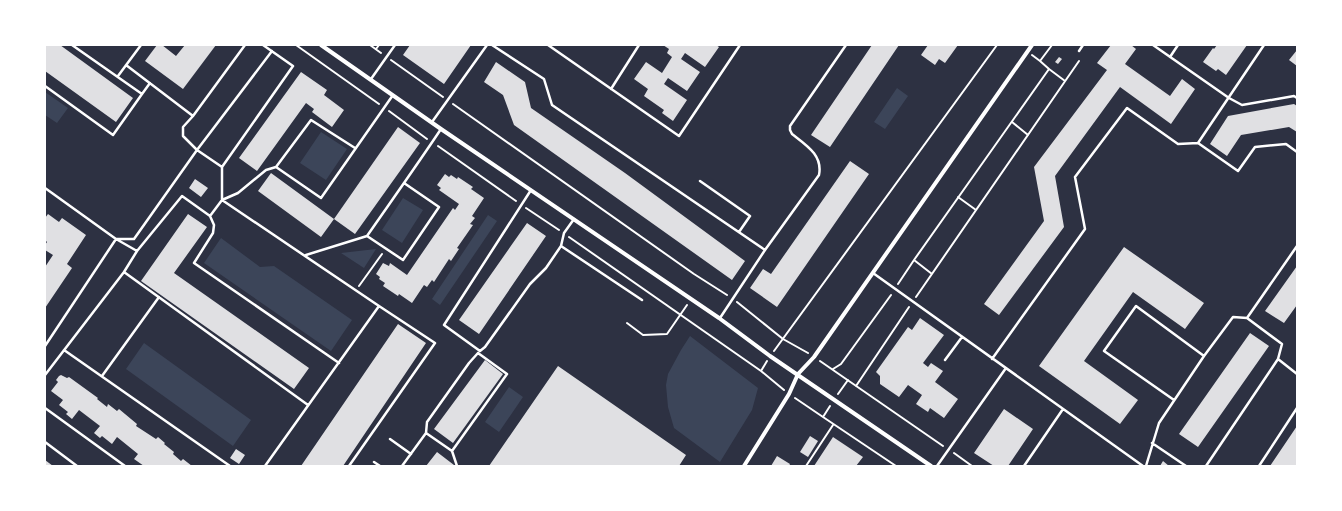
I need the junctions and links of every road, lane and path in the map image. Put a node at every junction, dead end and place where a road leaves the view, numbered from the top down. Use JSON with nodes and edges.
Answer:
{"nodes":[{"id":1,"x":72,"y":45,"type":"edge"},
{"id":2,"x":140,"y":45,"type":"edge"},
{"id":3,"x":245,"y":45,"type":"edge"},
{"id":4,"x":263,"y":45,"type":"edge"},
{"id":5,"x":322,"y":45,"type":"edge"},
{"id":6,"x":370,"y":45,"type":"edge"},
{"id":7,"x":376,"y":45,"type":"edge"},
{"id":8,"x":379,"y":45,"type":"edge"},
{"id":9,"x":396,"y":45,"type":"edge"},
{"id":10,"x":487,"y":45,"type":"edge"},
{"id":11,"x":492,"y":45,"type":"edge"},
{"id":12,"x":548,"y":45,"type":"edge"},
{"id":13,"x":640,"y":45,"type":"edge"},
{"id":14,"x":740,"y":45,"type":"edge"},
{"id":15,"x":846,"y":45,"type":"edge"},
{"id":16,"x":997,"y":45,"type":"edge"},
{"id":17,"x":1032,"y":45,"type":"edge"},
{"id":18,"x":1052,"y":45,"type":"edge"},
{"id":19,"x":1083,"y":45,"type":"edge"},
{"id":20,"x":1153,"y":45,"type":"edge"},
{"id":21,"x":1178,"y":45,"type":"edge"},
{"id":22,"x":1264,"y":45,"type":"edge"},
{"id":23,"x":376,"y":49,"type":"junction"},
{"id":24,"x":1079,"y":51,"type":"dead end"},
{"id":25,"x":272,"y":52,"type":"junction"},
{"id":26,"x":387,"y":57,"type":"junction"},
{"id":27,"x":1170,"y":57,"type":"junction"},
{"id":28,"x":1078,"y":61,"type":"dead end"},
{"id":29,"x":126,"y":66,"type":"junction"},
{"id":30,"x":1049,"y":69,"type":"junction"},
{"id":31,"x":118,"y":76,"type":"junction"},
{"id":32,"x":370,"y":79,"type":"junction"},
{"id":33,"x":1065,"y":81,"type":"junction"},
{"id":34,"x":150,"y":83,"type":"junction"},
{"id":35,"x":45,"y":86,"type":"edge"},
{"id":36,"x":611,"y":89,"type":"junction"},
{"id":37,"x":142,"y":94,"type":"junction"},
{"id":38,"x":393,"y":95,"type":"junction"},
{"id":39,"x":1229,"y":98,"type":"junction"},
{"id":40,"x":1297,"y":98,"type":"edge"},
{"id":41,"x":448,"y":100,"type":"junction"},
{"id":42,"x":193,"y":116,"type":"junction"},
{"id":43,"x":432,"y":122,"type":"junction"},
{"id":44,"x":1011,"y":122,"type":"junction"},
{"id":45,"x":441,"y":129,"type":"junction"},
{"id":46,"x":1028,"y":135,"type":"junction"},
{"id":47,"x":1198,"y":143,"type":"junction"},
{"id":48,"x":355,"y":148,"type":"junction"},
{"id":49,"x":197,"y":150,"type":"junction"},
{"id":50,"x":1297,"y":152,"type":"edge"},
{"id":51,"x":222,"y":167,"type":"junction"},
{"id":52,"x":276,"y":167,"type":"junction"},
{"id":53,"x":700,"y":181,"type":"dead end"},
{"id":54,"x":404,"y":183,"type":"junction"},
{"id":55,"x":45,"y":188,"type":"edge"},
{"id":56,"x":531,"y":190,"type":"junction"},
{"id":57,"x":958,"y":197,"type":"junction"},
{"id":58,"x":222,"y":200,"type":"junction"},
{"id":59,"x":976,"y":210,"type":"junction"},
{"id":60,"x":210,"y":216,"type":"junction"},
{"id":61,"x":574,"y":219,"type":"junction"},
{"id":62,"x":738,"y":232,"type":"junction"},
{"id":63,"x":367,"y":236,"type":"junction"},
{"id":64,"x":116,"y":239,"type":"junction"},
{"id":65,"x":561,"y":246,"type":"junction"},
{"id":66,"x":1297,"y":246,"type":"edge"},
{"id":67,"x":387,"y":248,"type":"junction"},
{"id":68,"x":765,"y":250,"type":"junction"},
{"id":69,"x":137,"y":251,"type":"junction"},
{"id":70,"x":305,"y":256,"type":"junction"},
{"id":71,"x":914,"y":260,"type":"junction"},
{"id":72,"x":124,"y":272,"type":"junction"},
{"id":73,"x":873,"y":273,"type":"junction"},
{"id":74,"x":932,"y":274,"type":"junction"},
{"id":75,"x":356,"y":290,"type":"junction"},
{"id":76,"x":895,"y":290,"type":"junction"},
{"id":77,"x":159,"y":297,"type":"junction"},
{"id":78,"x":733,"y":298,"type":"junction"},
{"id":79,"x":691,"y":299,"type":"junction"},
{"id":80,"x":642,"y":300,"type":"dead end"},
{"id":81,"x":913,"y":302,"type":"junction"},
{"id":82,"x":379,"y":306,"type":"junction"},
{"id":83,"x":719,"y":318,"type":"junction"},
{"id":84,"x":1247,"y":318,"type":"junction"},
{"id":85,"x":627,"y":323,"type":"dead end"},
{"id":86,"x":962,"y":337,"type":"junction"},
{"id":87,"x":783,"y":339,"type":"junction"},
{"id":88,"x":45,"y":346,"type":"edge"},
{"id":89,"x":64,"y":350,"type":"junction"},
{"id":90,"x":479,"y":352,"type":"junction"},
{"id":91,"x":770,"y":356,"type":"junction"},
{"id":92,"x":1204,"y":356,"type":"junction"},
{"id":93,"x":814,"y":357,"type":"junction"},
{"id":94,"x":992,"y":359,"type":"junction"},
{"id":95,"x":1278,"y":359,"type":"junction"},
{"id":96,"x":945,"y":360,"type":"dead end"},
{"id":97,"x":339,"y":363,"type":"junction"},
{"id":98,"x":1006,"y":368,"type":"junction"},
{"id":99,"x":833,"y":369,"type":"junction"},
{"id":100,"x":761,"y":371,"type":"dead end"},
{"id":101,"x":798,"y":374,"type":"junction"},
{"id":102,"x":1297,"y":374,"type":"edge"},
{"id":103,"x":45,"y":375,"type":"edge"},
{"id":104,"x":102,"y":376,"type":"junction"},
{"id":105,"x":848,"y":380,"type":"junction"},
{"id":106,"x":856,"y":386,"type":"junction"},
{"id":107,"x":834,"y":400,"type":"junction"},
{"id":108,"x":1174,"y":400,"type":"junction"},
{"id":109,"x":308,"y":405,"type":"junction"},
{"id":110,"x":45,"y":408,"type":"edge"},
{"id":111,"x":1297,"y":408,"type":"edge"},
{"id":112,"x":1063,"y":409,"type":"junction"},
{"id":113,"x":833,"y":425,"type":"junction"},
{"id":114,"x":426,"y":433,"type":"junction"},
{"id":115,"x":390,"y":438,"type":"dead end"},
{"id":116,"x":45,"y":442,"type":"edge"},
{"id":117,"x":1152,"y":443,"type":"junction"},
{"id":118,"x":948,"y":449,"type":"junction"},
{"id":119,"x":452,"y":451,"type":"junction"},
{"id":120,"x":411,"y":454,"type":"junction"},
{"id":121,"x":374,"y":462,"type":"dead end"},
{"id":122,"x":1024,"y":465,"type":"edge"},
{"id":123,"x":76,"y":466,"type":"edge"},
{"id":124,"x":124,"y":466,"type":"edge"},
{"id":125,"x":230,"y":466,"type":"edge"},
{"id":126,"x":265,"y":466,"type":"edge"},
{"id":127,"x":349,"y":466,"type":"edge"},
{"id":128,"x":380,"y":466,"type":"edge"},
{"id":129,"x":402,"y":466,"type":"edge"},
{"id":130,"x":457,"y":466,"type":"edge"},
{"id":131,"x":744,"y":466,"type":"edge"},
{"id":132,"x":806,"y":466,"type":"edge"},
{"id":133,"x":896,"y":466,"type":"edge"},
{"id":134,"x":931,"y":466,"type":"edge"},
{"id":135,"x":937,"y":466,"type":"edge"},
{"id":136,"x":972,"y":466,"type":"edge"},
{"id":137,"x":1028,"y":466,"type":"edge"},
{"id":138,"x":1143,"y":466,"type":"edge"},
{"id":139,"x":1146,"y":466,"type":"edge"},
{"id":140,"x":1186,"y":466,"type":"edge"},
{"id":141,"x":1206,"y":466,"type":"edge"},
{"id":142,"x":1259,"y":466,"type":"edge"}],
"edges":[{"from":1,"to":31,"type":"lane"},
{"from":2,"to":29,"type":"lane"},
{"from":3,"to":42,"type":"lane"},
{"from":4,"to":25,"type":"lane"},
{"from":5,"to":32,"type":"street"},
{"from":6,"to":23,"type":"path"},
{"from":7,"to":23,"type":"path"},
{"from":8,"to":23,"type":"path"},
{"from":9,"to":26,"type":"lane"},
{"from":10,"to":41,"type":"lane"},
{"from":11,"to":62,"type":"lane"},
{"from":12,"to":36,"type":"lane"},
{"from":13,"to":36,"type":"lane"},
{"from":14,"to":36,"type":"lane"},
{"from":15,"to":68,"type":"lane"},
{"from":16,"to":87,"type":"path"},
{"from":17,"to":73,"type":"street"},
{"from":18,"to":30,"type":"path"},
{"from":19,"to":24,"type":"lane"},
{"from":20,"to":27,"type":"lane"},
{"from":21,"to":27,"type":"lane"},
{"from":22,"to":39,"type":"lane"},
{"from":23,"to":26,"type":"path"},
{"from":25,"to":49,"type":"lane"},
{"from":25,"to":51,"type":"lane"},
{"from":26,"to":32,"type":"lane"},
{"from":26,"to":41,"type":"path"},
{"from":27,"to":39,"type":"lane"},
{"from":28,"to":33,"type":"path"},
{"from":29,"to":31,"type":"lane"},
{"from":29,"to":34,"type":"lane"},
{"from":30,"to":33,"type":"path"},
{"from":30,"to":44,"type":"path"},
{"from":31,"to":37,"type":"lane"},
{"from":32,"to":38,"type":"street"},
{"from":33,"to":46,"type":"path"},
{"from":34,"to":37,"type":"lane"},
{"from":34,"to":42,"type":"lane"},
{"from":35,"to":37,"type":"lane"},
{"from":38,"to":43,"type":"street"},
{"from":38,"to":48,"type":"lane"},
{"from":39,"to":40,"type":"lane"},
{"from":39,"to":47,"type":"lane"},
{"from":41,"to":43,"type":"lane"},
{"from":41,"to":78,"type":"path"},
{"from":42,"to":49,"type":"lane"},
{"from":43,"to":45,"type":"street"},
{"from":44,"to":46,"type":"path"},
{"from":44,"to":57,"type":"path"},
{"from":45,"to":54,"type":"lane"},
{"from":45,"to":56,"type":"street"},
{"from":46,"to":59,"type":"path"},
{"from":47,"to":50,"type":"lane"},
{"from":47,"to":94,"type":"lane"},
{"from":48,"to":52,"type":"lane"},
{"from":48,"to":52,"type":"lane"},
{"from":49,"to":51,"type":"lane"},
{"from":49,"to":64,"type":"lane"},
{"from":51,"to":58,"type":"lane"},
{"from":52,"to":58,"type":"lane"},
{"from":53,"to":62,"type":"lane"},
{"from":54,"to":63,"type":"lane"},
{"from":54,"to":67,"type":"lane"},
{"from":55,"to":64,"type":"lane"},
{"from":56,"to":61,"type":"street"},
{"from":56,"to":90,"type":"lane"},
{"from":57,"to":59,"type":"path"},
{"from":57,"to":71,"type":"path"},
{"from":58,"to":60,"type":"lane"},
{"from":58,"to":70,"type":"lane"},
{"from":59,"to":74,"type":"path"},
{"from":60,"to":69,"type":"lane"},
{"from":60,"to":97,"type":"lane"},
{"from":61,"to":65,"type":"lane"},
{"from":61,"to":79,"type":"street"},
{"from":62,"to":68,"type":"lane"},
{"from":63,"to":67,"type":"lane"},
{"from":63,"to":70,"type":"lane"},
{"from":64,"to":69,"type":"lane"},
{"from":64,"to":88,"type":"lane"},
{"from":65,"to":80,"type":"lane"},
{"from":65,"to":90,"type":"lane"},
{"from":66,"to":84,"type":"lane"},
{"from":67,"to":75,"type":"path"},
{"from":68,"to":78,"type":"lane"},
{"from":69,"to":72,"type":"lane"},
{"from":70,"to":75,"type":"lane"},
{"from":71,"to":74,"type":"path"},
{"from":71,"to":76,"type":"path"},
{"from":72,"to":77,"type":"lane"},
{"from":72,"to":89,"type":"lane"},
{"from":73,"to":76,"type":"lane"},
{"from":73,"to":93,"type":"street"},
{"from":74,"to":81,"type":"path"},
{"from":75,"to":82,"type":"lane"},
{"from":76,"to":81,"type":"lane"},
{"from":76,"to":99,"type":"path"},
{"from":77,"to":104,"type":"lane"},
{"from":77,"to":109,"type":"lane"},
{"from":78,"to":83,"type":"lane"},
{"from":78,"to":87,"type":"path"},
{"from":79,"to":83,"type":"street"},
{"from":79,"to":85,"type":"path"},
{"from":81,"to":86,"type":"lane"},
{"from":81,"to":106,"type":"path"},
{"from":82,"to":97,"type":"lane"},
{"from":82,"to":127,"type":"lane"},
{"from":83,"to":91,"type":"street"},
{"from":84,"to":92,"type":"lane"},
{"from":84,"to":95,"type":"lane"},
{"from":86,"to":94,"type":"lane"},
{"from":86,"to":96,"type":"lane"},
{"from":87,"to":91,"type":"path"},
{"from":87,"to":93,"type":"path"},
{"from":89,"to":103,"type":"lane"},
{"from":89,"to":104,"type":"lane"},
{"from":90,"to":114,"type":"lane"},
{"from":90,"to":119,"type":"lane"},
{"from":91,"to":100,"type":"path"},
{"from":91,"to":101,"type":"street"},
{"from":92,"to":108,"type":"lane"},
{"from":92,"to":108,"type":"lane"},
{"from":93,"to":99,"type":"path"},
{"from":93,"to":101,"type":"street"},
{"from":94,"to":98,"type":"lane"},
{"from":95,"to":102,"type":"lane"},
{"from":95,"to":141,"type":"lane"},
{"from":97,"to":109,"type":"lane"},
{"from":98,"to":112,"type":"lane"},
{"from":98,"to":118,"type":"lane"},
{"from":99,"to":105,"type":"path"},
{"from":101,"to":107,"type":"street"},
{"from":101,"to":131,"type":"street"},
{"from":104,"to":125,"type":"lane"},
{"from":105,"to":106,"type":"path"},
{"from":105,"to":107,"type":"path"},
{"from":106,"to":118,"type":"path"},
{"from":107,"to":113,"type":"path"},
{"from":107,"to":134,"type":"street"},
{"from":108,"to":117,"type":"lane"},
{"from":109,"to":126,"type":"lane"},
{"from":110,"to":124,"type":"lane"},
{"from":111,"to":142,"type":"lane"},
{"from":112,"to":122,"type":"lane"},
{"from":112,"to":138,"type":"lane"},
{"from":113,"to":132,"type":"path"},
{"from":113,"to":133,"type":"path"},
{"from":114,"to":119,"type":"lane"},
{"from":114,"to":120,"type":"lane"},
{"from":115,"to":120,"type":"lane"},
{"from":116,"to":123,"type":"lane"},
{"from":117,"to":139,"type":"lane"},
{"from":117,"to":140,"type":"lane"},
{"from":118,"to":135,"type":"lane"},
{"from":118,"to":136,"type":"path"},
{"from":119,"to":130,"type":"lane"},
{"from":120,"to":129,"type":"lane"},
{"from":121,"to":128,"type":"lane"},
{"from":122,"to":137,"type":"lane"}]}
